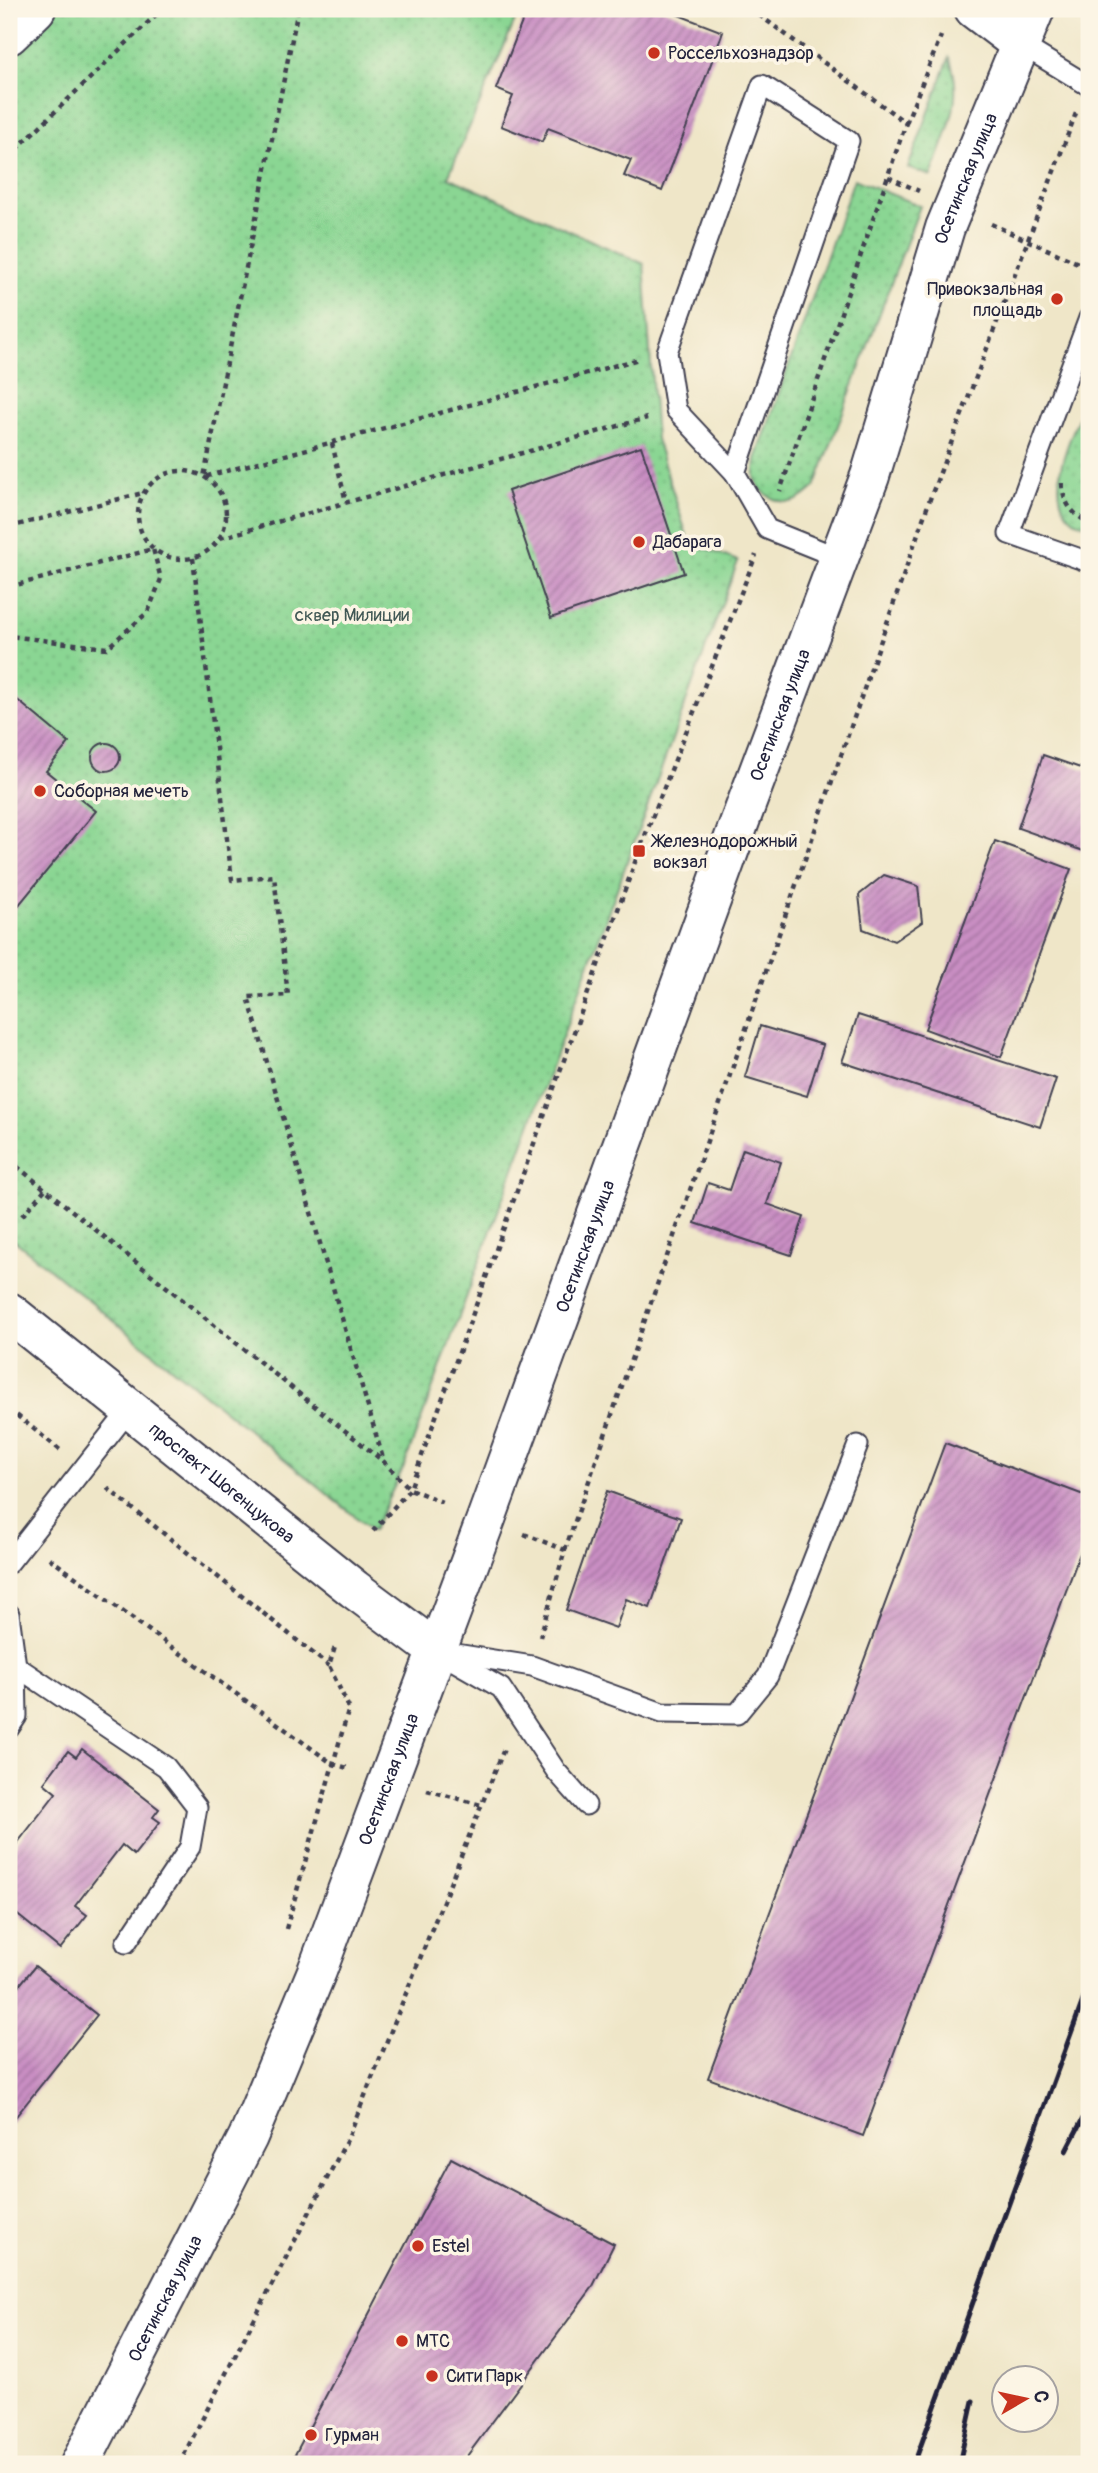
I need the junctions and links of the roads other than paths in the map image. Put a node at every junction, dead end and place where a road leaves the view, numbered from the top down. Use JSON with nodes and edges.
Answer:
{"nodes":[{"id":1,"x":36,"y":9,"type":"edge"},
{"id":2,"x":974,"y":9,"type":"edge"},
{"id":3,"x":1035,"y":9,"type":"edge"},
{"id":4,"x":9,"y":35,"type":"edge"},
{"id":5,"x":1020,"y":44,"type":"junction"},
{"id":6,"x":1088,"y":85,"type":"edge"},
{"id":7,"x":1089,"y":318,"type":"edge"},
{"id":8,"x":735,"y":472,"type":"junction"},
{"id":9,"x":839,"y":558,"type":"junction"},
{"id":10,"x":1089,"y":562,"type":"edge"},
{"id":11,"x":9,"y":1312,"type":"edge"},
{"id":12,"x":130,"y":1409,"type":"junction"},
{"id":13,"x":858,"y":1444,"type":"dead end"},
{"id":14,"x":9,"y":1563,"type":"edge"},
{"id":15,"x":9,"y":1614,"type":"edge"},
{"id":16,"x":437,"y":1651,"type":"junction"},
{"id":17,"x":16,"y":1666,"type":"junction"},
{"id":18,"x":9,"y":1728,"type":"edge"},
{"id":19,"x":586,"y":1805,"type":"dead end"},
{"id":20,"x":126,"y":1942,"type":"dead end"},
{"id":21,"x":80,"y":2464,"type":"edge"}],
"edges":[{"from":1,"to":4,"type":"main road"},
{"from":2,"to":5,"type":"main road"},
{"from":3,"to":5,"type":"main road","name":"Осетинская улица"},
{"from":5,"to":6,"type":"lane"},
{"from":5,"to":9,"type":"main road","name":"Осетинская улица"},
{"from":7,"to":10,"type":"lane"},
{"from":8,"to":8,"type":"lane"},
{"from":8,"to":9,"type":"lane"},
{"from":9,"to":16,"type":"main road","name":"Осетинская улица"},
{"from":11,"to":12,"type":"main road","name":"проспект Шогенцукова"},
{"from":12,"to":14,"type":"lane"},
{"from":12,"to":16,"type":"main road","name":"проспект Шогенцукова"},
{"from":13,"to":16,"type":"lane"},
{"from":15,"to":17,"type":"lane"},
{"from":16,"to":19,"type":"lane"},
{"from":16,"to":21,"type":"main road","name":"Осетинская улица"},
{"from":17,"to":18,"type":"lane"},
{"from":17,"to":20,"type":"lane"}]}
